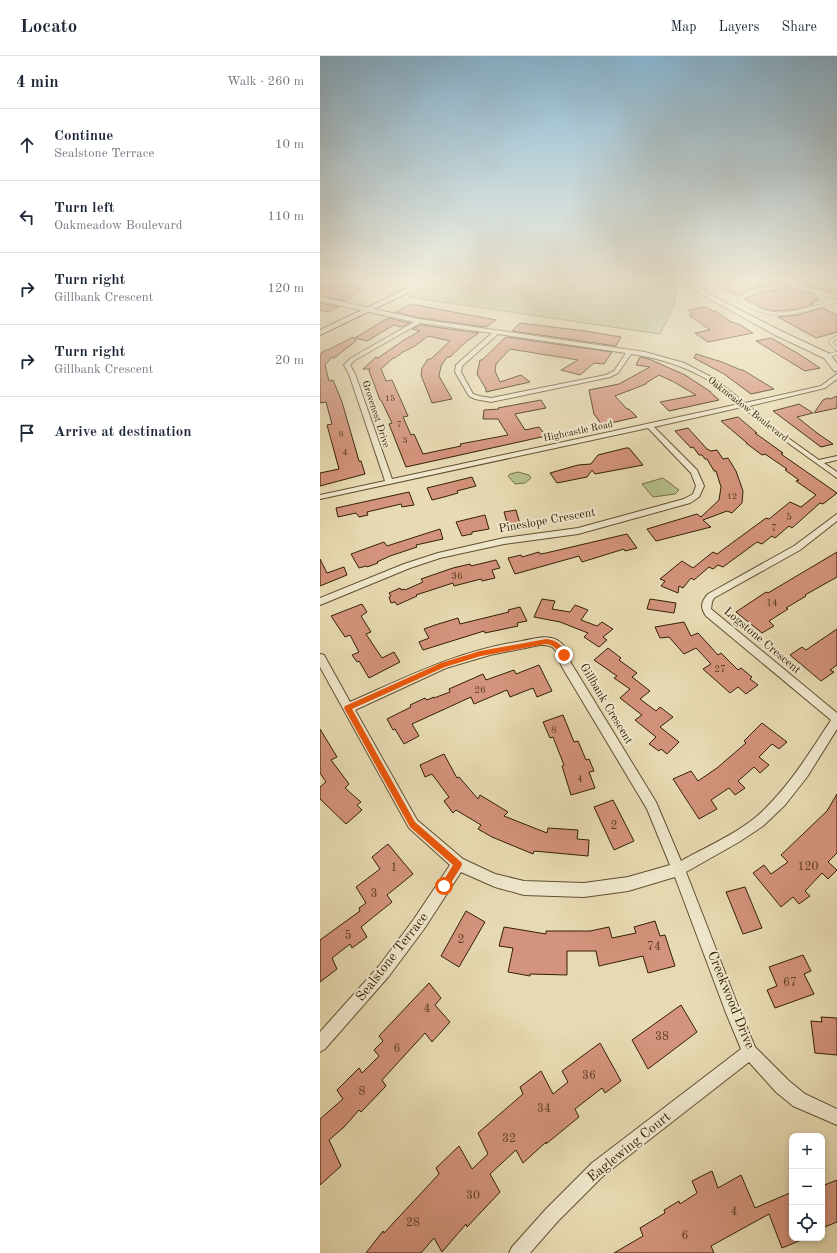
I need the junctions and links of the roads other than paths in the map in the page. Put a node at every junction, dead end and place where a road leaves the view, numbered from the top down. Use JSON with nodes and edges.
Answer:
{"nodes":[{"id":1,"x":388,"y":339,"type":"edge"},
{"id":2,"x":489,"y":339,"type":"edge"},
{"id":3,"x":542,"y":339,"type":"edge"},
{"id":4,"x":790,"y":339,"type":"edge"},
{"id":5,"x":833,"y":339,"type":"edge"},
{"id":6,"x":837,"y":349,"type":"edge"},
{"id":7,"x":629,"y":352,"type":"junction"},
{"id":8,"x":837,"y":353,"type":"edge"},
{"id":9,"x":827,"y":356,"type":"junction"},
{"id":10,"x":837,"y":369,"type":"edge"},
{"id":11,"x":837,"y":376,"type":"edge"},
{"id":12,"x":745,"y":404,"type":"junction"},
{"id":13,"x":650,"y":426,"type":"junction"},
{"id":14,"x":837,"y":458,"type":"edge"},
{"id":15,"x":818,"y":462,"type":"junction"},
{"id":16,"x":837,"y":476,"type":"edge"},
{"id":17,"x":389,"y":482,"type":"junction"},
{"id":18,"x":320,"y":497,"type":"edge"},
{"id":19,"x":837,"y":517,"type":"edge"},
{"id":20,"x":320,"y":602,"type":"edge"},
{"id":21,"x":320,"y":658,"type":"edge"},
{"id":22,"x":348,"y":708,"type":"junction"},
{"id":23,"x":837,"y":720,"type":"edge"},
{"id":24,"x":458,"y":864,"type":"junction"},
{"id":25,"x":679,"y":869,"type":"junction"},
{"id":26,"x":320,"y":1044,"type":"edge"},
{"id":27,"x":750,"y":1052,"type":"junction"},
{"id":28,"x":837,"y":1117,"type":"edge"},
{"id":29,"x":518,"y":1253,"type":"edge"}],
"edges":[{"from":1,"to":17,"type":"street","name":"Grovenest Drive"},
{"from":2,"to":7,"type":"street"},
{"from":3,"to":7,"type":"street","name":"Oakmeadow Boulevard"},
{"from":4,"to":9,"type":"street"},
{"from":5,"to":6,"type":"lane"},
{"from":7,"to":12,"type":"street","name":"Oakmeadow Boulevard"},
{"from":8,"to":9,"type":"lane"},
{"from":9,"to":10,"type":"street"},
{"from":11,"to":12,"type":"street","name":"Highcastle Road"},
{"from":12,"to":13,"type":"street","name":"Highcastle Road"},
{"from":12,"to":15,"type":"street","name":"Oakmeadow Boulevard"},
{"from":13,"to":17,"type":"street","name":"Highcastle Road"},
{"from":13,"to":20,"type":"street","name":"Pineslope Crescent"},
{"from":14,"to":15,"type":"street"},
{"from":15,"to":16,"type":"street","name":"Oakmeadow Boulevard"},
{"from":17,"to":18,"type":"street","name":"Highcastle Road"},
{"from":19,"to":23,"type":"street","name":"Logstone Crescent"},
{"from":21,"to":22,"type":"street"},
{"from":22,"to":24,"type":"street"},
{"from":22,"to":25,"type":"street","name":"Gillbank Crescent"},
{"from":23,"to":25,"type":"street"},
{"from":24,"to":25,"type":"street"},
{"from":24,"to":26,"type":"street","name":"Sealstone Terrace"},
{"from":25,"to":27,"type":"street","name":"Creekwood Drive"},
{"from":27,"to":28,"type":"street","name":"Creekwood Drive"},
{"from":27,"to":29,"type":"street","name":"Eaglewing Court"}]}
